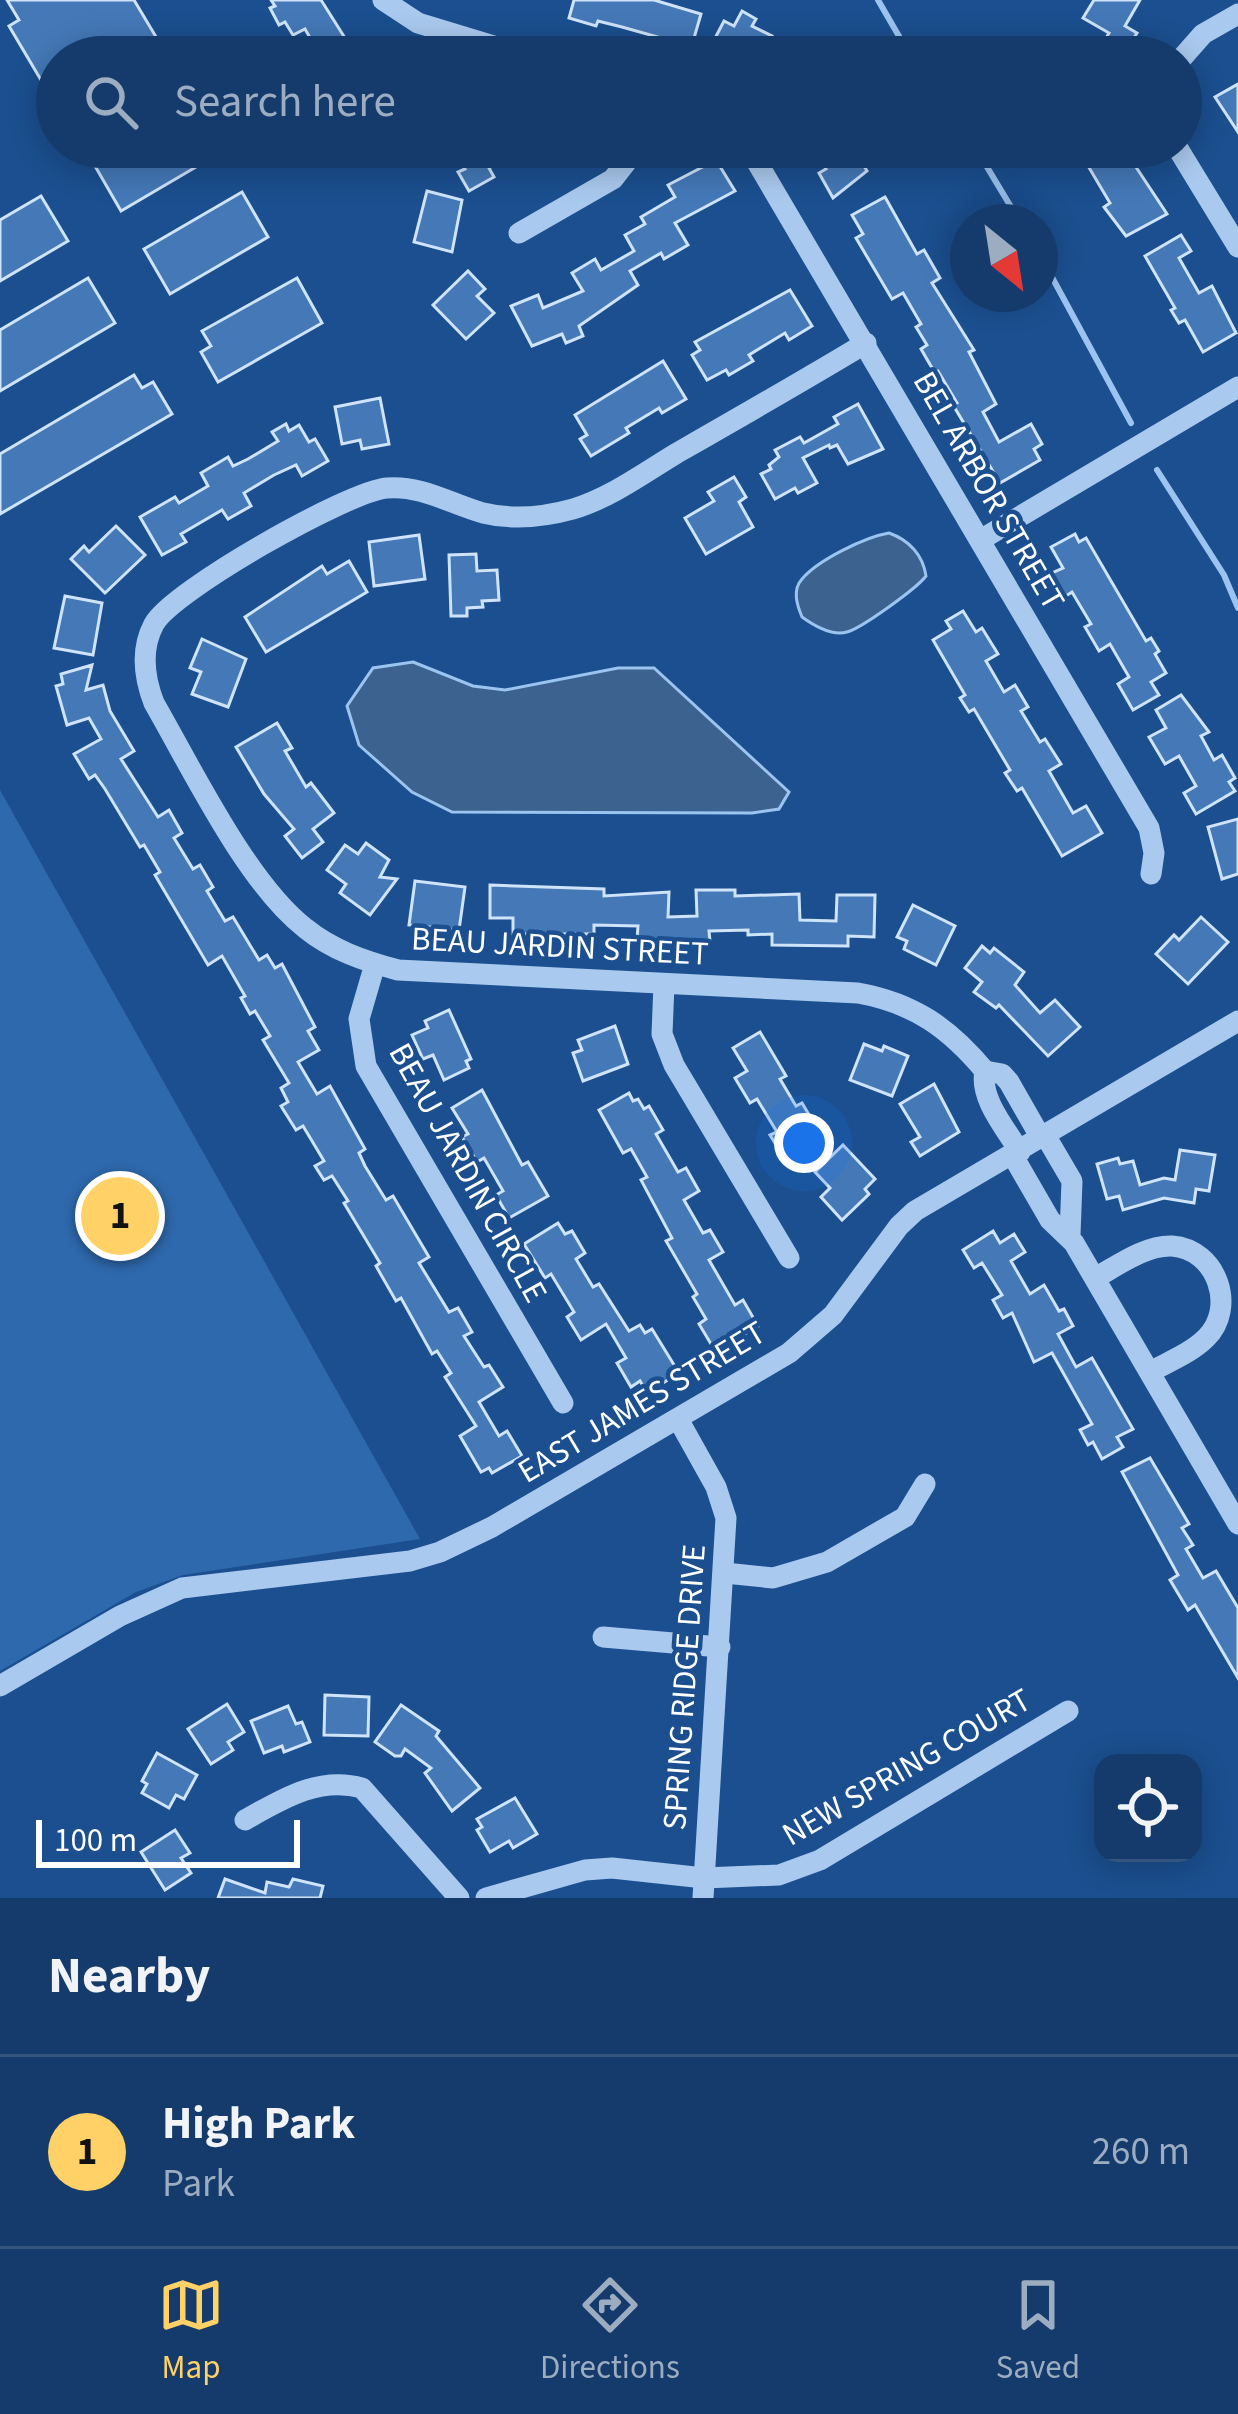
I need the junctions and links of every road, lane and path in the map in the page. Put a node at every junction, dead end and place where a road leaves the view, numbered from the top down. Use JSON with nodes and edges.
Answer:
{"nodes":[{"id":1,"x":383,"y":0,"type":"edge"},
{"id":2,"x":1238,"y":14,"type":"edge"},
{"id":3,"x":460,"y":36,"type":"edge"},
{"id":4,"x":1201,"y":36,"type":"edge"},
{"id":5,"x":621,"y":168,"type":"edge"},
{"id":6,"x":761,"y":168,"type":"edge"},
{"id":7,"x":1190,"y":168,"type":"edge"},
{"id":8,"x":519,"y":233,"type":"dead end"},
{"id":9,"x":1238,"y":247,"type":"edge"},
{"id":10,"x":866,"y":344,"type":"junction"},
{"id":11,"x":1238,"y":387,"type":"edge"},
{"id":12,"x":982,"y":539,"type":"junction"},
{"id":13,"x":1151,"y":874,"type":"dead end"},
{"id":14,"x":375,"y":964,"type":"junction"},
{"id":15,"x":664,"y":984,"type":"junction"},
{"id":16,"x":1238,"y":1021,"type":"edge"},
{"id":17,"x":985,"y":1071,"type":"junction"},
{"id":18,"x":1043,"y":1136,"type":"junction"},
{"id":19,"x":1016,"y":1154,"type":"junction"},
{"id":20,"x":1070,"y":1235,"type":"junction"},
{"id":21,"x":789,"y":1258,"type":"dead end"},
{"id":22,"x":1095,"y":1278,"type":"junction"},
{"id":23,"x":1150,"y":1372,"type":"junction"},
{"id":24,"x":563,"y":1403,"type":"dead end"},
{"id":25,"x":678,"y":1419,"type":"junction"},
{"id":26,"x":925,"y":1484,"type":"dead end"},
{"id":27,"x":1238,"y":1524,"type":"edge"},
{"id":28,"x":724,"y":1573,"type":"junction"},
{"id":29,"x":604,"y":1637,"type":"dead end"},
{"id":30,"x":720,"y":1647,"type":"junction"},
{"id":31,"x":0,"y":1686,"type":"edge"},
{"id":32,"x":1068,"y":1711,"type":"dead end"},
{"id":33,"x":244,"y":1820,"type":"dead end"},
{"id":34,"x":704,"y":1888,"type":"edge"},
{"id":35,"x":459,"y":1898,"type":"edge"},
{"id":36,"x":486,"y":1898,"type":"edge"}],
"edges":[{"from":1,"to":3,"type":"street"},
{"from":2,"to":4,"type":"street"},
{"from":5,"to":8,"type":"street"},
{"from":6,"to":10,"type":"street","name":"BEL ARBOR STREET"},
{"from":7,"to":9,"type":"street"},
{"from":10,"to":12,"type":"street","name":"BEL ARBOR STREET"},
{"from":10,"to":14,"type":"street","name":"BEAU JARDIN STREET"},
{"from":11,"to":12,"type":"street"},
{"from":12,"to":13,"type":"street","name":"BEL ARBOR STREET"},
{"from":14,"to":15,"type":"street","name":"BEAU JARDIN STREET"},
{"from":14,"to":24,"type":"street","name":"BEAU JARDIN CIRCLE"},
{"from":15,"to":17,"type":"street","name":"BEAU JARDIN STREET"},
{"from":15,"to":21,"type":"street"},
{"from":16,"to":18,"type":"street","name":"EAST JAMES STREET"},
{"from":17,"to":18,"type":"street","name":"BEAU JARDIN STREET"},
{"from":17,"to":19,"type":"street"},
{"from":18,"to":19,"type":"street","name":"EAST JAMES STREET"},
{"from":18,"to":20,"type":"street","name":"BEAU JARDIN STREET"},
{"from":19,"to":20,"type":"street"},
{"from":19,"to":25,"type":"street","name":"EAST JAMES STREET"},
{"from":20,"to":22,"type":"street"},
{"from":22,"to":23,"type":"street"},
{"from":22,"to":23,"type":"street"},
{"from":23,"to":27,"type":"street"},
{"from":25,"to":28,"type":"street","name":"SPRING RIDGE DRIVE"},
{"from":25,"to":31,"type":"street","name":"EAST JAMES STREET"},
{"from":26,"to":28,"type":"street"},
{"from":28,"to":30,"type":"street","name":"SPRING RIDGE DRIVE"},
{"from":29,"to":30,"type":"street"},
{"from":30,"to":34,"type":"street","name":"SPRING RIDGE DRIVE"},
{"from":32,"to":34,"type":"street","name":"NEW SPRING COURT"},
{"from":33,"to":35,"type":"street"},
{"from":34,"to":36,"type":"street","name":"NEW SPRING COURT"}]}
